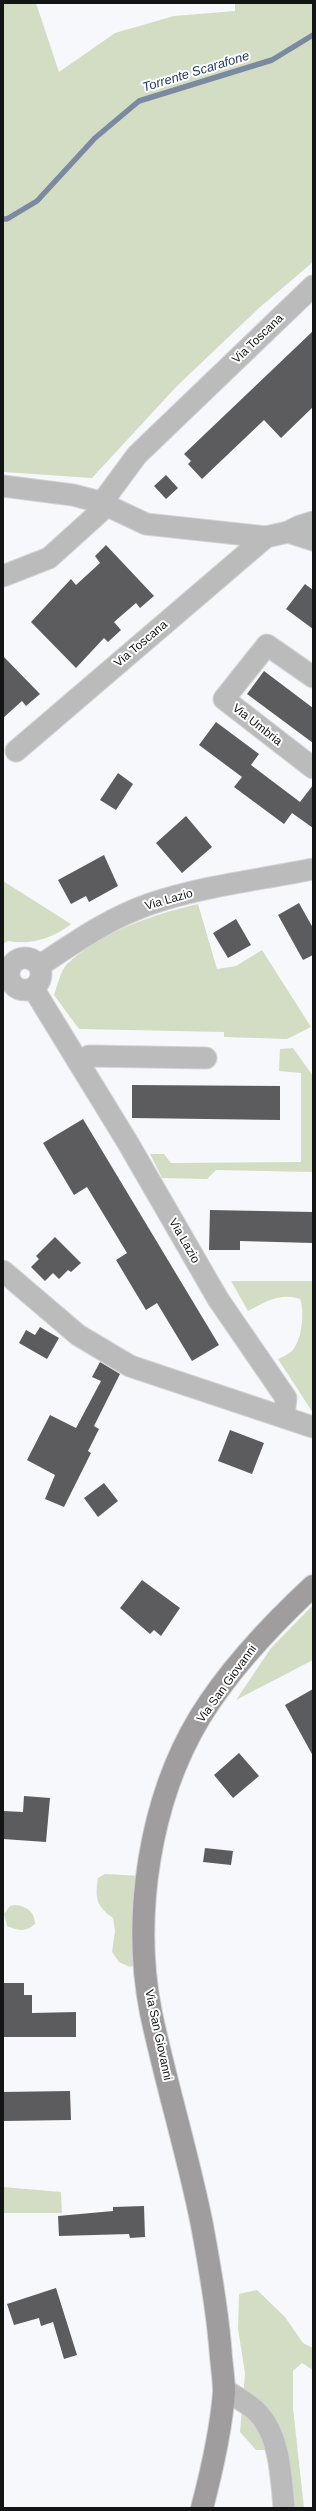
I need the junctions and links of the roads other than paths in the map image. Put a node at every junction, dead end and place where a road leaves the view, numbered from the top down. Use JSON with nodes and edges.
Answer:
{"nodes":[{"id":1,"x":313,"y":286,"type":"edge"},
{"id":2,"x":3,"y":486,"type":"edge"},
{"id":3,"x":103,"y":504,"type":"junction"},
{"id":4,"x":306,"y":531,"type":"edge"},
{"id":5,"x":266,"y":537,"type":"junction"},
{"id":6,"x":3,"y":576,"type":"edge"},
{"id":7,"x":313,"y":677,"type":"edge"},
{"id":8,"x":16,"y":750,"type":"dead end"},
{"id":9,"x":313,"y":768,"type":"edge"},
{"id":10,"x":313,"y":869,"type":"edge"},
{"id":11,"x":39,"y":966,"type":"junction"},
{"id":12,"x":7,"y":985,"type":"edge"},
{"id":13,"x":33,"y":988,"type":"junction"},
{"id":14,"x":206,"y":1058,"type":"dead end"},
{"id":15,"x":79,"y":1063,"type":"junction"},
{"id":16,"x":3,"y":1271,"type":"edge"},
{"id":17,"x":284,"y":1417,"type":"junction"},
{"id":18,"x":313,"y":1427,"type":"edge"},
{"id":19,"x":313,"y":1586,"type":"edge"},
{"id":20,"x":224,"y":2389,"type":"junction"},
{"id":21,"x":202,"y":2508,"type":"edge"},
{"id":22,"x":284,"y":2508,"type":"edge"}],
"edges":[{"from":1,"to":3,"type":"street","name":"Via Toscana"},
{"from":2,"to":3,"type":"street","name":"Via Toscana"},
{"from":3,"to":5,"type":"street","name":"Via Toscana"},
{"from":3,"to":6,"type":"street","name":"Via Toscana"},
{"from":4,"to":5,"type":"street","name":"Via Toscana"},
{"from":5,"to":8,"type":"street","name":"Via Toscana"},
{"from":7,"to":9,"type":"street","name":"Via Umbria"},
{"from":10,"to":11,"type":"street","name":"Via Lazio"},
{"from":11,"to":12,"type":"street"},
{"from":11,"to":13,"type":"street"},
{"from":12,"to":13,"type":"street"},
{"from":13,"to":15,"type":"street","name":"Via Lazio"},
{"from":14,"to":15,"type":"street"},
{"from":15,"to":17,"type":"street","name":"Via Lazio"},
{"from":16,"to":17,"type":"street"},
{"from":17,"to":18,"type":"street"},
{"from":19,"to":20,"type":"main road","name":"Via San Giovanni"},
{"from":20,"to":21,"type":"main road","name":"Via San Giovanni"},
{"from":20,"to":22,"type":"street"}]}
